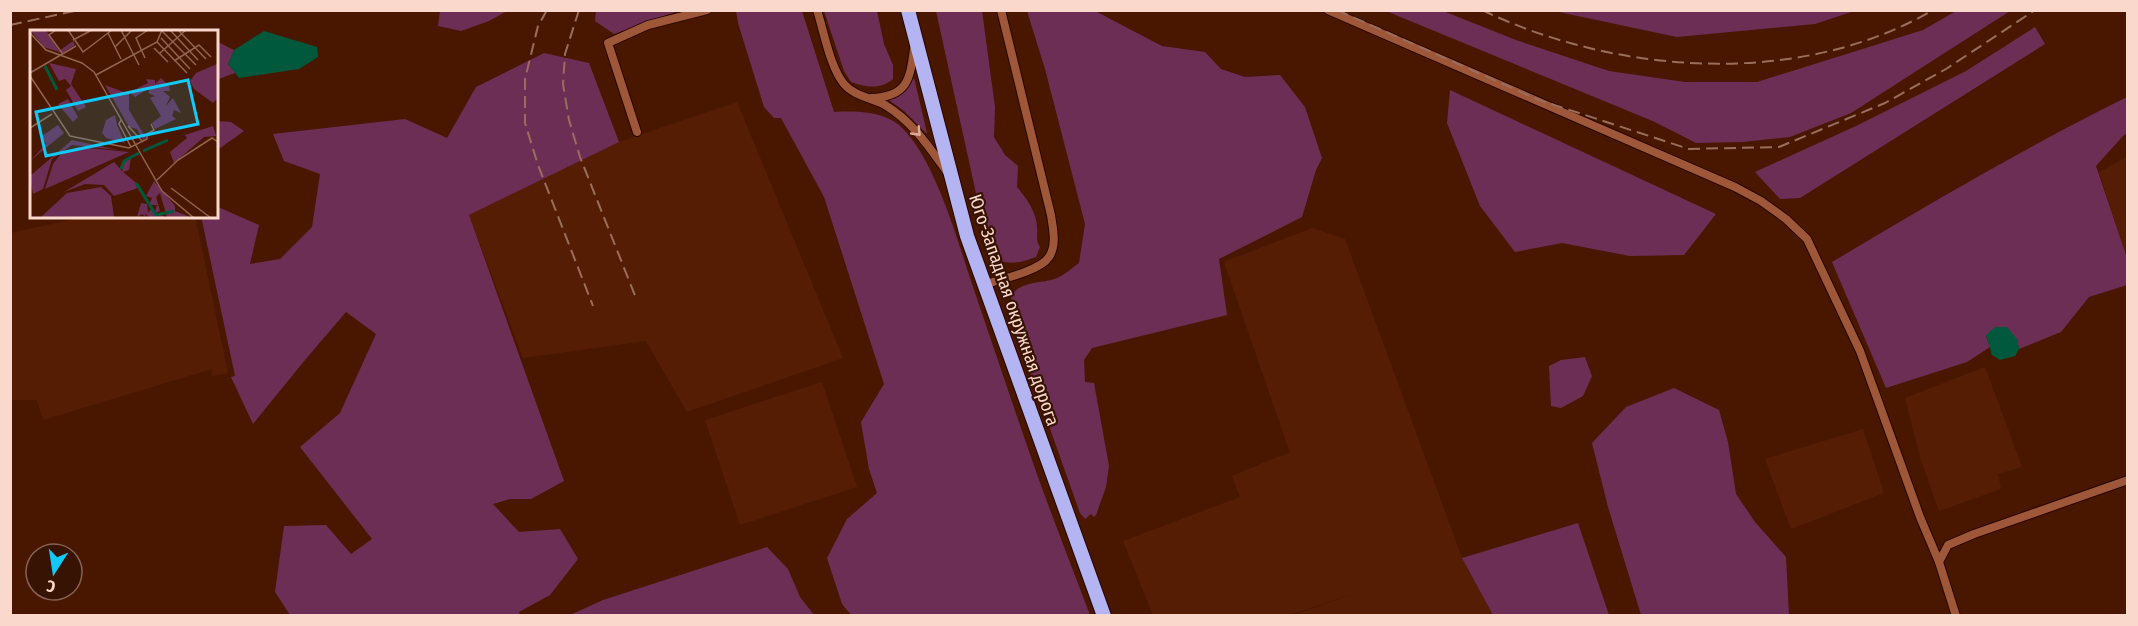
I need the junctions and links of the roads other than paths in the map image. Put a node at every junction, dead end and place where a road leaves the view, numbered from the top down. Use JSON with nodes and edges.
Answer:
{"nodes":[{"id":1,"x":707,"y":10,"type":"edge"},
{"id":2,"x":817,"y":10,"type":"edge"},
{"id":3,"x":908,"y":10,"type":"edge"},
{"id":4,"x":1000,"y":10,"type":"edge"},
{"id":5,"x":1328,"y":10,"type":"edge"},
{"id":6,"x":916,"y":39,"type":"junction"},
{"id":7,"x":871,"y":98,"type":"junction"},
{"id":8,"x":637,"y":132,"type":"dead end"},
{"id":9,"x":951,"y":179,"type":"junction"},
{"id":10,"x":983,"y":285,"type":"junction"},
{"id":11,"x":2127,"y":480,"type":"edge"},
{"id":12,"x":1939,"y":562,"type":"junction"},
{"id":13,"x":1104,"y":615,"type":"edge"},
{"id":14,"x":1956,"y":615,"type":"edge"}],
"edges":[{"from":1,"to":8,"type":"street"},
{"from":2,"to":7,"type":"street"},
{"from":3,"to":6,"type":"highway","name":"Юго-Западная окружная дорога"},
{"from":4,"to":10,"type":"street"},
{"from":5,"to":12,"type":"street"},
{"from":6,"to":7,"type":"street"},
{"from":6,"to":9,"type":"highway","name":"Юго-Западная окружная дорога"},
{"from":7,"to":9,"type":"street","one_way":true},
{"from":9,"to":10,"type":"highway","name":"Юго-Западная окружная дорога"},
{"from":10,"to":13,"type":"highway","name":"Юго-Западная окружная дорога"},
{"from":11,"to":12,"type":"street"},
{"from":12,"to":14,"type":"street"}]}
